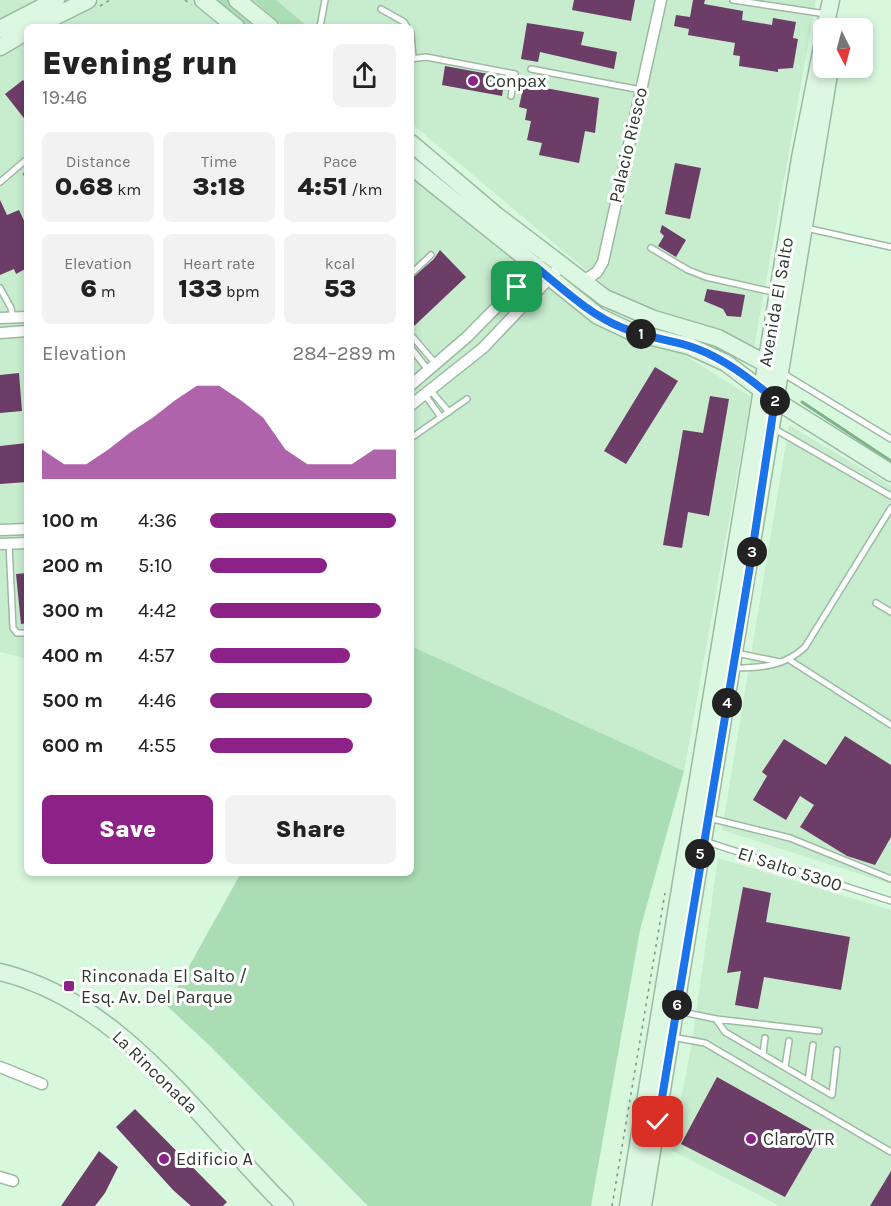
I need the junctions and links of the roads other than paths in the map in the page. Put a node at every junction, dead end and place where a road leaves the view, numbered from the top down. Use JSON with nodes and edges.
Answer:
{"nodes":[{"id":1,"x":56,"y":0,"type":"edge"},
{"id":2,"x":88,"y":0,"type":"edge"},
{"id":3,"x":202,"y":0,"type":"edge"},
{"id":4,"x":237,"y":0,"type":"edge"},
{"id":5,"x":325,"y":0,"type":"edge"},
{"id":6,"x":661,"y":0,"type":"edge"},
{"id":7,"x":733,"y":0,"type":"edge"},
{"id":8,"x":842,"y":0,"type":"edge"},
{"id":9,"x":381,"y":9,"type":"dead end"},
{"id":10,"x":830,"y":18,"type":"edge"},
{"id":11,"x":45,"y":24,"type":"edge"},
{"id":12,"x":232,"y":24,"type":"edge"},
{"id":13,"x":266,"y":24,"type":"edge"},
{"id":14,"x":321,"y":24,"type":"edge"},
{"id":15,"x":405,"y":24,"type":"edge"},
{"id":16,"x":0,"y":29,"type":"edge"},
{"id":17,"x":24,"y":33,"type":"edge"},
{"id":18,"x":0,"y":46,"type":"edge"},
{"id":19,"x":414,"y":59,"type":"edge"},
{"id":20,"x":531,"y":69,"type":"dead end"},
{"id":21,"x":816,"y":78,"type":"edge"},
{"id":22,"x":828,"y":78,"type":"edge"},
{"id":23,"x":641,"y":90,"type":"junction"},
{"id":24,"x":511,"y":96,"type":"dead end"},
{"id":25,"x":414,"y":146,"type":"edge"},
{"id":26,"x":24,"y":162,"type":"edge"},
{"id":27,"x":414,"y":168,"type":"edge"},
{"id":28,"x":0,"y":182,"type":"edge"},
{"id":29,"x":804,"y":228,"type":"junction"},
{"id":30,"x":891,"y":247,"type":"edge"},
{"id":31,"x":651,"y":248,"type":"dead end"},
{"id":32,"x":431,"y":255,"type":"dead end"},
{"id":33,"x":542,"y":261,"type":"junction"},
{"id":34,"x":414,"y":271,"type":"edge"},
{"id":35,"x":555,"y":272,"type":"junction"},
{"id":36,"x":582,"y":282,"type":"junction"},
{"id":37,"x":0,"y":288,"type":"edge"},
{"id":38,"x":778,"y":293,"type":"junction"},
{"id":39,"x":13,"y":318,"type":"edge"},
{"id":40,"x":24,"y":331,"type":"edge"},
{"id":41,"x":24,"y":332,"type":"edge"},
{"id":42,"x":3,"y":333,"type":"edge"},
{"id":43,"x":414,"y":341,"type":"edge"},
{"id":44,"x":414,"y":352,"type":"edge"},
{"id":45,"x":773,"y":368,"type":"junction"},
{"id":46,"x":429,"y":370,"type":"junction"},
{"id":47,"x":414,"y":382,"type":"edge"},
{"id":48,"x":414,"y":387,"type":"edge"},
{"id":49,"x":761,"y":388,"type":"junction"},
{"id":50,"x":428,"y":393,"type":"junction"},
{"id":51,"x":467,"y":399,"type":"dead end"},
{"id":52,"x":775,"y":400,"type":"junction"},
{"id":53,"x":414,"y":403,"type":"edge"},
{"id":54,"x":449,"y":412,"type":"junction"},
{"id":55,"x":441,"y":417,"type":"junction"},
{"id":56,"x":771,"y":427,"type":"junction"},
{"id":57,"x":414,"y":436,"type":"edge"},
{"id":58,"x":891,"y":439,"type":"edge"},
{"id":59,"x":891,"y":473,"type":"edge"},
{"id":60,"x":891,"y":496,"type":"edge"},
{"id":61,"x":891,"y":508,"type":"edge"},
{"id":62,"x":24,"y":529,"type":"edge"},
{"id":63,"x":0,"y":530,"type":"edge"},
{"id":64,"x":24,"y":542,"type":"edge"},
{"id":65,"x":24,"y":543,"type":"edge"},
{"id":66,"x":4,"y":544,"type":"edge"},
{"id":67,"x":876,"y":603,"type":"dead end"},
{"id":68,"x":891,"y":612,"type":"edge"},
{"id":69,"x":24,"y":633,"type":"edge"},
{"id":70,"x":788,"y":659,"type":"junction"},
{"id":71,"x":734,"y":661,"type":"junction"},
{"id":72,"x":782,"y":662,"type":"junction"},
{"id":73,"x":891,"y":725,"type":"edge"},
{"id":74,"x":700,"y":817,"type":"junction"},
{"id":75,"x":696,"y":838,"type":"junction"},
{"id":76,"x":891,"y":879,"type":"edge"},
{"id":77,"x":891,"y":902,"type":"edge"},
{"id":78,"x":0,"y":972,"type":"edge"},
{"id":79,"x":668,"y":1010,"type":"junction"},
{"id":80,"x":716,"y":1019,"type":"junction"},
{"id":81,"x":819,"y":1031,"type":"dead end"},
{"id":82,"x":664,"y":1036,"type":"junction"},
{"id":83,"x":765,"y":1038,"type":"dead end"},
{"id":84,"x":789,"y":1041,"type":"dead end"},
{"id":85,"x":813,"y":1045,"type":"dead end"},
{"id":86,"x":837,"y":1050,"type":"dead end"},
{"id":87,"x":762,"y":1054,"type":"junction"},
{"id":88,"x":0,"y":1067,"type":"edge"},
{"id":89,"x":785,"y":1067,"type":"junction"},
{"id":90,"x":808,"y":1081,"type":"junction"},
{"id":91,"x":42,"y":1084,"type":"dead end"},
{"id":92,"x":891,"y":1152,"type":"edge"},
{"id":93,"x":0,"y":1177,"type":"edge"},
{"id":94,"x":13,"y":1181,"type":"dead end"},
{"id":95,"x":285,"y":1206,"type":"edge"},
{"id":96,"x":628,"y":1206,"type":"edge"},
{"id":97,"x":643,"y":1206,"type":"edge"}],
"edges":[{"from":1,"to":16,"type":"main road"},
{"from":2,"to":11,"type":"main road"},
{"from":3,"to":12,"type":"main road"},
{"from":4,"to":13,"type":"main road"},
{"from":5,"to":14,"type":"lane"},
{"from":6,"to":23,"type":"street","name":"Palacio Riesco"},
{"from":7,"to":10,"type":"lane"},
{"from":8,"to":10,"type":"main road"},
{"from":9,"to":15,"type":"lane"},
{"from":17,"to":18,"type":"main road"},
{"from":19,"to":24,"type":"lane"},
{"from":20,"to":23,"type":"lane"},
{"from":21,"to":38,"type":"main road","name":"Avenida El Salto"},
{"from":22,"to":29,"type":"main road","name":"Avenida El Salto"},
{"from":23,"to":36,"type":"street","name":"Palacio Riesco"},
{"from":25,"to":33,"type":"main road"},
{"from":26,"to":28,"type":"lane"},
{"from":27,"to":33,"type":"main road"},
{"from":29,"to":30,"type":"lane"},
{"from":29,"to":45,"type":"main road","name":"Avenida El Salto"},
{"from":31,"to":38,"type":"lane"},
{"from":32,"to":34,"type":"lane"},
{"from":33,"to":35,"type":"main road"},
{"from":33,"to":46,"type":"street"},
{"from":35,"to":36,"type":"main road"},
{"from":35,"to":49,"type":"main road"},
{"from":35,"to":50,"type":"street"},
{"from":36,"to":45,"type":"main road"},
{"from":37,"to":39,"type":"lane"},
{"from":38,"to":45,"type":"main road","name":"Avenida El Salto"},
{"from":39,"to":40,"type":"street"},
{"from":39,"to":42,"type":"street"},
{"from":41,"to":42,"type":"street"},
{"from":43,"to":46,"type":"lane"},
{"from":44,"to":46,"type":"lane"},
{"from":45,"to":49,"type":"main road","name":"Avenida El Salto"},
{"from":45,"to":52,"type":"main road","name":"Avenida El Salto"},
{"from":45,"to":58,"type":"lane"},
{"from":46,"to":47,"type":"street"},
{"from":46,"to":50,"type":"street"},
{"from":48,"to":50,"type":"street"},
{"from":49,"to":52,"type":"main road"},
{"from":49,"to":74,"type":"main road","name":"Avenida El Salto"},
{"from":50,"to":53,"type":"street"},
{"from":50,"to":54,"type":"lane"},
{"from":50,"to":55,"type":"lane"},
{"from":51,"to":54,"type":"lane"},
{"from":52,"to":56,"type":"main road","name":"Avenida El Salto"},
{"from":52,"to":59,"type":"main road"},
{"from":54,"to":55,"type":"lane"},
{"from":55,"to":57,"type":"lane"},
{"from":56,"to":60,"type":"lane"},
{"from":56,"to":71,"type":"main road","name":"Avenida El Salto"},
{"from":61,"to":70,"type":"lane"},
{"from":62,"to":63,"type":"street"},
{"from":62,"to":64,"type":"street"},
{"from":65,"to":66,"type":"street"},
{"from":66,"to":69,"type":"lane"},
{"from":67,"to":68,"type":"lane"},
{"from":70,"to":72,"type":"lane"},
{"from":70,"to":73,"type":"lane"},
{"from":71,"to":72,"type":"lane"},
{"from":71,"to":72,"type":"lane"},
{"from":71,"to":74,"type":"main road","name":"Avenida El Salto"},
{"from":74,"to":75,"type":"main road","name":"Avenida El Salto"},
{"from":74,"to":76,"type":"lane"},
{"from":75,"to":77,"type":"lane","name":"El Salto 5300"},
{"from":75,"to":79,"type":"main road","name":"Avenida El Salto"},
{"from":78,"to":95,"type":"main road","name":"La Rinconada"},
{"from":79,"to":80,"type":"lane"},
{"from":79,"to":82,"type":"main road","name":"Avenida El Salto"},
{"from":80,"to":81,"type":"lane"},
{"from":80,"to":87,"type":"lane"},
{"from":82,"to":92,"type":"lane"},
{"from":82,"to":96,"type":"main road","name":"Avenida El Salto"},
{"from":82,"to":97,"type":"main road","name":"Avenida El Salto"},
{"from":83,"to":87,"type":"lane"},
{"from":84,"to":89,"type":"lane"},
{"from":85,"to":90,"type":"lane"},
{"from":86,"to":90,"type":"lane"},
{"from":87,"to":89,"type":"lane"},
{"from":88,"to":91,"type":"street"},
{"from":89,"to":90,"type":"lane"},
{"from":93,"to":94,"type":"street"}]}
